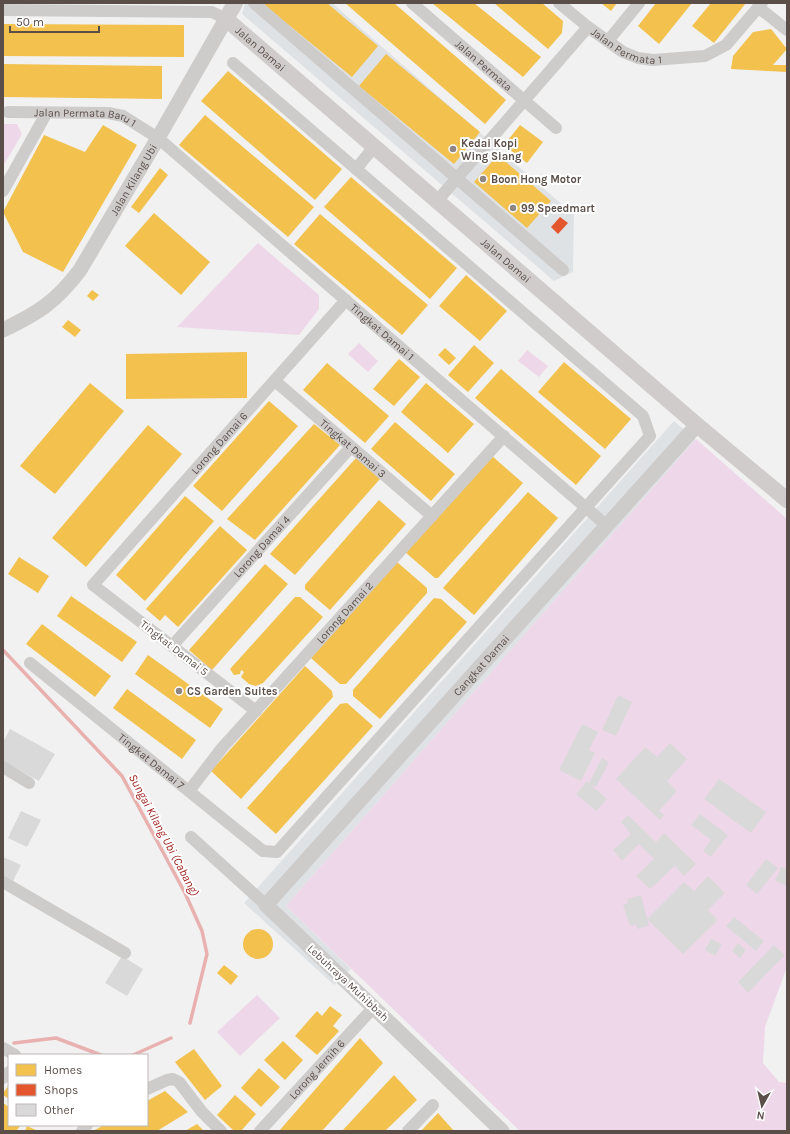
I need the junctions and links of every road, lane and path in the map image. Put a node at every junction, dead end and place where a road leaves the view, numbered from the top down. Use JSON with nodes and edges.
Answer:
{"nodes":[{"id":1,"x":236,"y":3,"type":"edge"},
{"id":2,"x":254,"y":3,"type":"edge"},
{"id":3,"x":412,"y":3,"type":"edge"},
{"id":4,"x":559,"y":3,"type":"edge"},
{"id":5,"x":639,"y":3,"type":"edge"},
{"id":6,"x":760,"y":5,"type":"edge"},
{"id":7,"x":3,"y":10,"type":"edge"},
{"id":8,"x":226,"y":19,"type":"junction"},
{"id":9,"x":588,"y":27,"type":"junction"},
{"id":10,"x":787,"y":30,"type":"edge"},
{"id":11,"x":608,"y":41,"type":"junction"},
{"id":12,"x":233,"y":63,"type":"dead end"},
{"id":13,"x":525,"y":100,"type":"junction"},
{"id":14,"x":8,"y":112,"type":"dead end"},
{"id":15,"x":46,"y":114,"type":"junction"},
{"id":16,"x":556,"y":128,"type":"dead end"},
{"id":17,"x":158,"y":138,"type":"junction"},
{"id":18,"x":374,"y":147,"type":"junction"},
{"id":19,"x":356,"y":169,"type":"junction"},
{"id":20,"x":457,"y":179,"type":"junction"},
{"id":21,"x":3,"y":191,"type":"edge"},
{"id":22,"x":437,"y":201,"type":"junction"},
{"id":23,"x":563,"y":270,"type":"dead end"},
{"id":24,"x":346,"y":300,"type":"junction"},
{"id":25,"x":3,"y":330,"type":"edge"},
{"id":26,"x":275,"y":381,"type":"junction"},
{"id":27,"x":697,"y":425,"type":"junction"},
{"id":28,"x":504,"y":436,"type":"junction"},
{"id":29,"x":351,"y":447,"type":"junction"},
{"id":30,"x":787,"y":500,"type":"edge"},
{"id":31,"x":586,"y":508,"type":"junction"},
{"id":32,"x":432,"y":516,"type":"junction"},
{"id":33,"x":606,"y":525,"type":"junction"},
{"id":34,"x":93,"y":585,"type":"joint"},
{"id":35,"x":172,"y":646,"type":"junction"},
{"id":36,"x":30,"y":663,"type":"dead end"},
{"id":37,"x":256,"y":711,"type":"junction"},
{"id":38,"x":3,"y":767,"type":"edge"},
{"id":39,"x":29,"y":783,"type":"dead end"},
{"id":40,"x":189,"y":791,"type":"junction"},
{"id":41,"x":191,"y":837,"type":"dead end"},
{"id":42,"x":3,"y":882,"type":"edge"},
{"id":43,"x":266,"y":905,"type":"junction"},
{"id":44,"x":125,"y":953,"type":"dead end"},
{"id":45,"x":374,"y":1007,"type":"junction"},
{"id":46,"x":3,"y":1048,"type":"edge"},
{"id":47,"x":13,"y":1054,"type":"edge"},
{"id":48,"x":148,"y":1089,"type":"edge"},
{"id":49,"x":433,"y":1106,"type":"dead end"},
{"id":50,"x":221,"y":1131,"type":"edge"},
{"id":51,"x":260,"y":1131,"type":"edge"},
{"id":52,"x":408,"y":1131,"type":"edge"},
{"id":53,"x":502,"y":1131,"type":"edge"}],
"edges":[{"from":1,"to":8,"type":"main road","name":"Jalan Kilang Ubi"},
{"from":2,"to":20,"type":"street"},
{"from":3,"to":13,"type":"street","name":"Jalan Permata"},
{"from":4,"to":9,"type":"street","name":"Jalan Permata 1"},
{"from":5,"to":11,"type":"street"},
{"from":6,"to":10,"type":"street"},
{"from":6,"to":11,"type":"street","name":"Jalan Permata 1"},
{"from":7,"to":8,"type":"street"},
{"from":8,"to":17,"type":"street","name":"Jalan Kilang Ubi"},
{"from":8,"to":18,"type":"main road","name":"Jalan Damai"},
{"from":9,"to":11,"type":"street","name":"Jalan Permata 1"},
{"from":9,"to":13,"type":"street"},
{"from":12,"to":19,"type":"street"},
{"from":13,"to":16,"type":"street","name":"Jalan Permata"},
{"from":13,"to":20,"type":"street"},
{"from":14,"to":15,"type":"street","name":"Jalan Permata Baru 1"},
{"from":15,"to":17,"type":"street","name":"Jalan Permata Baru 1"},
{"from":15,"to":21,"type":"street"},
{"from":17,"to":24,"type":"street","name":"Tingkat Damai 1"},
{"from":17,"to":25,"type":"street","name":"Jalan Kilang Ubi"},
{"from":18,"to":19,"type":"street"},
{"from":18,"to":22,"type":"main road","name":"Jalan Damai"},
{"from":19,"to":31,"type":"street"},
{"from":20,"to":22,"type":"street"},
{"from":20,"to":23,"type":"street"},
{"from":22,"to":27,"type":"main road","name":"Jalan Damai"},
{"from":24,"to":26,"type":"street","name":"Lorong Damai 6"},
{"from":24,"to":28,"type":"street","name":"Tingkat Damai 1"},
{"from":26,"to":29,"type":"street","name":"Tingkat Damai 3"},
{"from":26,"to":34,"type":"street","name":"Lorong Damai 6"},
{"from":27,"to":30,"type":"main road","name":"Jalan Damai"},
{"from":27,"to":33,"type":"street","name":"Cangkat Damai"},
{"from":28,"to":31,"type":"street","name":"Tingkat Damai 1"},
{"from":28,"to":32,"type":"street","name":"Lorong Damai 2"},
{"from":29,"to":32,"type":"street","name":"Tingkat Damai 3"},
{"from":29,"to":35,"type":"street","name":"Lorong Damai 4"},
{"from":31,"to":33,"type":"street","name":"Tingkat Damai 1"},
{"from":31,"to":40,"type":"street","name":"Tingkat Damai 7"},
{"from":32,"to":37,"type":"street","name":"Lorong Damai 2"},
{"from":33,"to":43,"type":"street","name":"Cangkat Damai"},
{"from":34,"to":35,"type":"street","name":"Tingkat Damai 5"},
{"from":35,"to":37,"type":"street","name":"Tingkat Damai 5"},
{"from":36,"to":40,"type":"street","name":"Tingkat Damai 7"},
{"from":37,"to":40,"type":"street","name":"Lorong Damai 2"},
{"from":38,"to":39,"type":"street"},
{"from":41,"to":43,"type":"street","name":"Lebuhraya Muhibbah"},
{"from":42,"to":44,"type":"street"},
{"from":43,"to":45,"type":"street","name":"Lebuhraya Muhibbah"},
{"from":45,"to":51,"type":"street","name":"Lorong Jernih 6"},
{"from":45,"to":53,"type":"street","name":"Lebuhraya Muhibbah"},
{"from":46,"to":47,"type":"street"},
{"from":48,"to":50,"type":"street"},
{"from":49,"to":52,"type":"street"}]}
